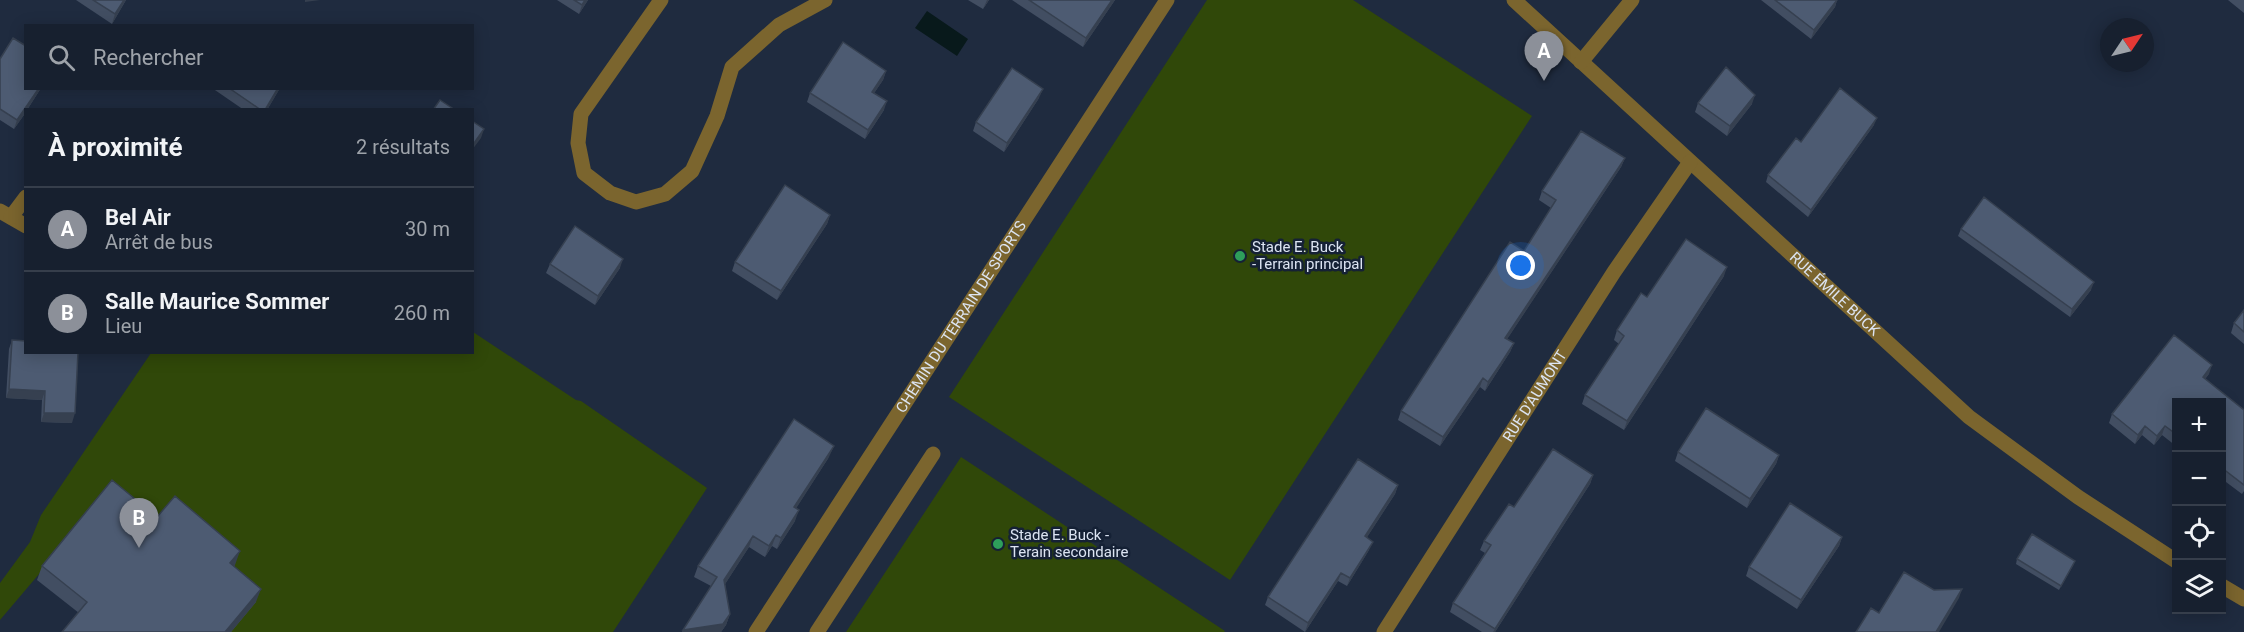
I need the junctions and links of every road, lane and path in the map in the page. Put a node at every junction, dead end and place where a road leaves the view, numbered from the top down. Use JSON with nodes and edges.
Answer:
{"nodes":[{"id":1,"x":661,"y":0,"type":"edge"},
{"id":2,"x":1167,"y":0,"type":"edge"},
{"id":3,"x":1514,"y":0,"type":"edge"},
{"id":4,"x":1632,"y":0,"type":"edge"},
{"id":5,"x":815,"y":2,"type":"edge"},
{"id":6,"x":1581,"y":62,"type":"junction"},
{"id":7,"x":1690,"y":162,"type":"junction"},
{"id":8,"x":24,"y":199,"type":"edge"},
{"id":9,"x":5,"y":214,"type":"edge"},
{"id":10,"x":24,"y":225,"type":"edge"},
{"id":11,"x":933,"y":454,"type":"dead end"},
{"id":12,"x":2174,"y":560,"type":"edge"},
{"id":13,"x":2226,"y":588,"type":"edge"},
{"id":14,"x":2244,"y":599,"type":"edge"},
{"id":15,"x":756,"y":632,"type":"edge"},
{"id":16,"x":817,"y":632,"type":"edge"},
{"id":17,"x":1384,"y":632,"type":"edge"}],
"edges":[{"from":1,"to":5,"type":"street"},
{"from":2,"to":15,"type":"street","name":"CHEMIN DU TERRAIN DE SPORTS"},
{"from":3,"to":6,"type":"street","name":"RUE ÉMILE BUCK"},
{"from":4,"to":6,"type":"street"},
{"from":6,"to":7,"type":"street","name":"RUE ÉMILE BUCK"},
{"from":7,"to":12,"type":"street","name":"RUE ÉMILE BUCK"},
{"from":7,"to":17,"type":"street","name":"RUE D'AUMONT"},
{"from":8,"to":9,"type":"street"},
{"from":9,"to":10,"type":"street"},
{"from":11,"to":16,"type":"street"},
{"from":13,"to":14,"type":"street"}]}
